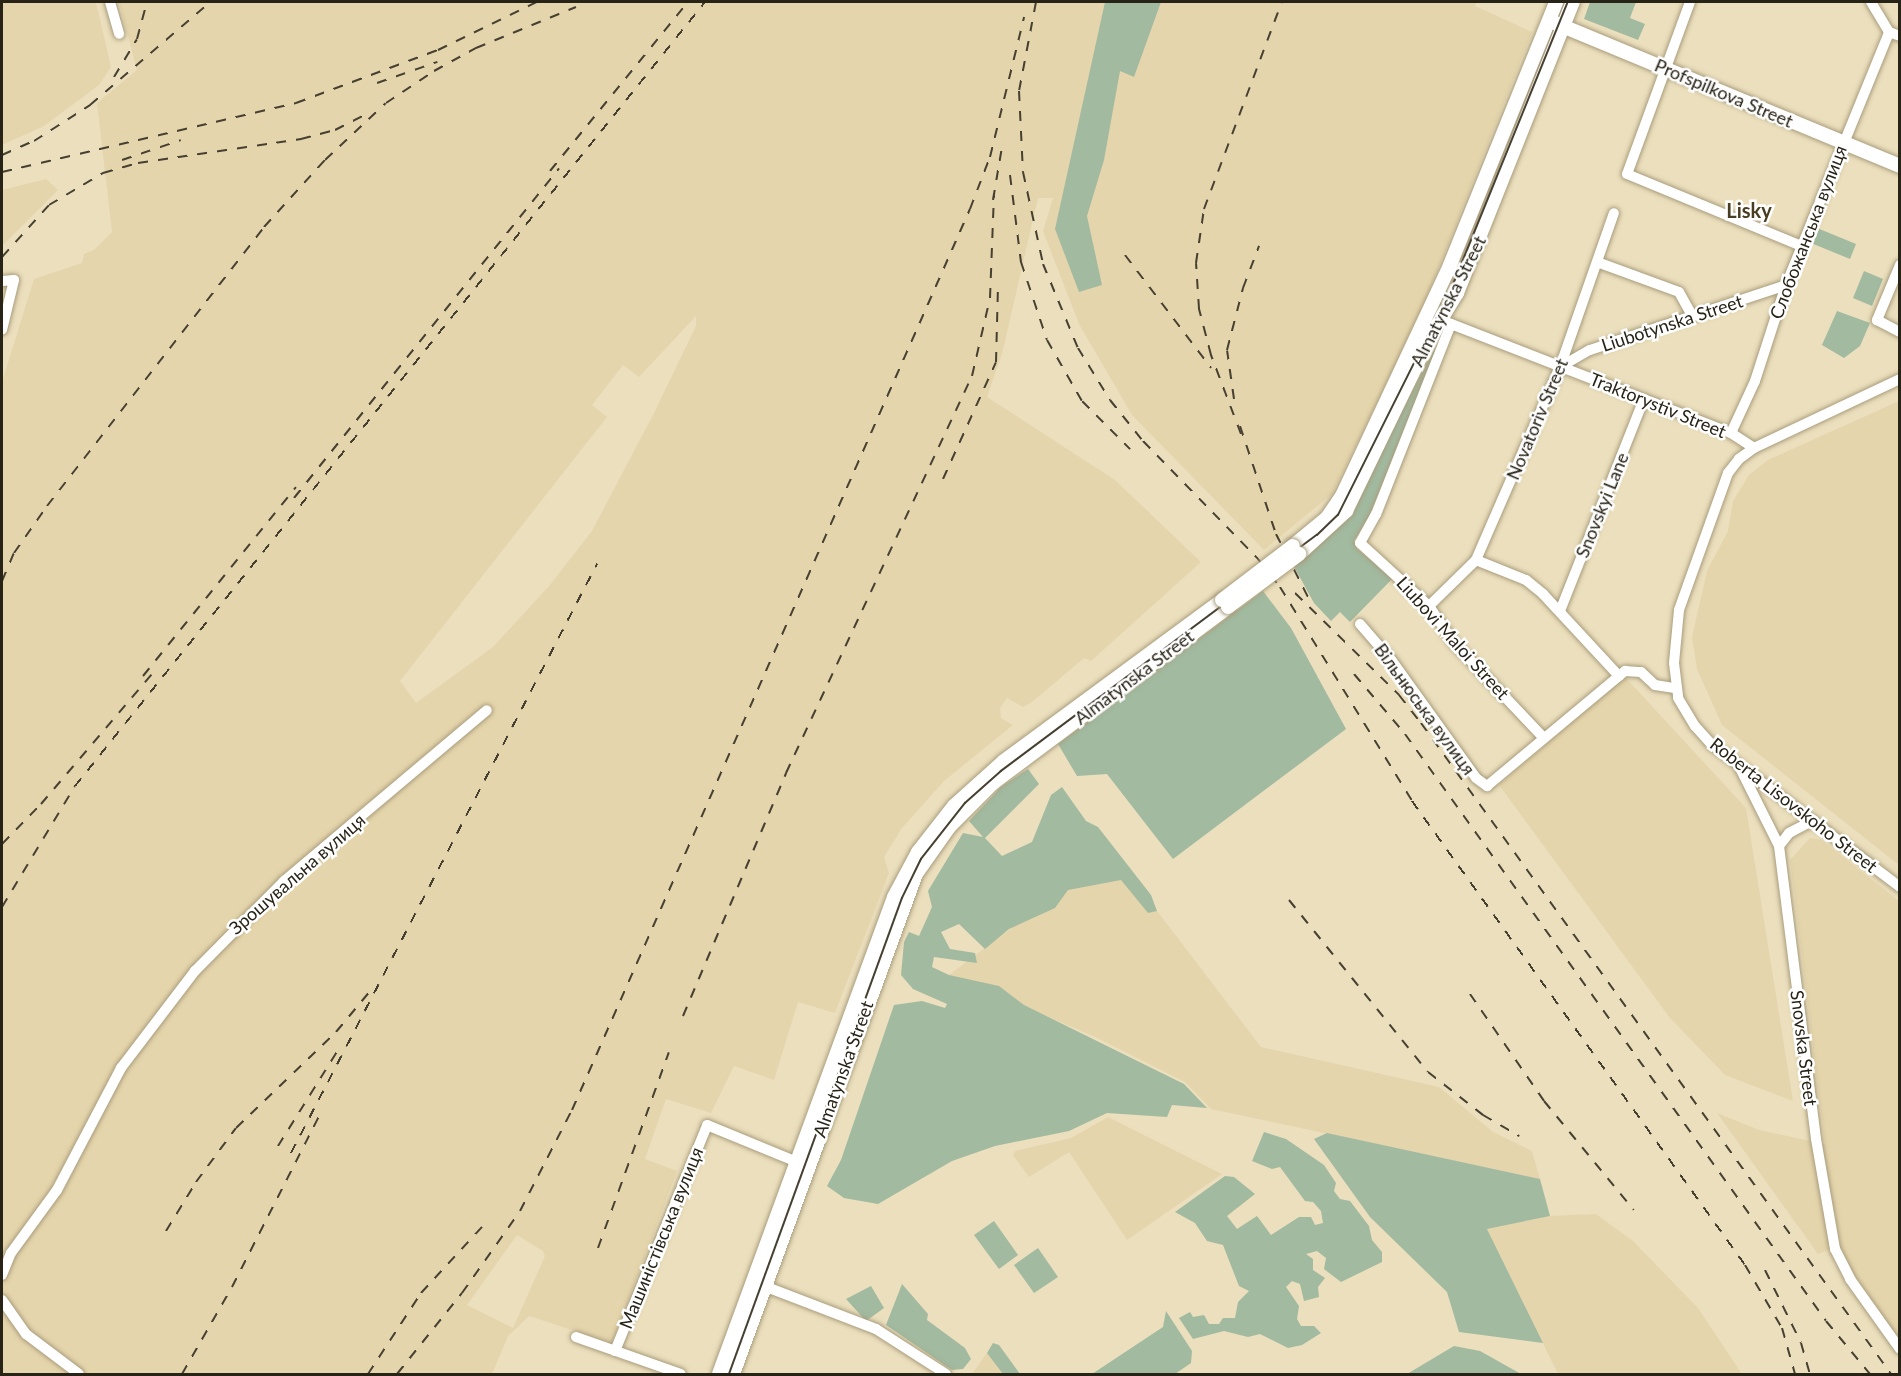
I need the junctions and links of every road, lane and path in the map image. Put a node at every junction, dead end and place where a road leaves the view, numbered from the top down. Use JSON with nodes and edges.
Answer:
{"nodes":[{"id":1,"x":110,"y":2,"type":"edge"},
{"id":2,"x":1556,"y":2,"type":"edge"},
{"id":3,"x":1574,"y":2,"type":"edge"},
{"id":4,"x":1690,"y":2,"type":"edge"},
{"id":5,"x":1871,"y":2,"type":"edge"},
{"id":6,"x":1549,"y":21,"type":"junction"},
{"id":7,"x":1564,"y":27,"type":"junction"},
{"id":8,"x":119,"y":34,"type":"dead end"},
{"id":9,"x":1894,"y":34,"type":"edge"},
{"id":10,"x":1664,"y":68,"type":"junction"},
{"id":11,"x":1843,"y":143,"type":"junction"},
{"id":12,"x":1899,"y":166,"type":"edge"},
{"id":13,"x":1614,"y":213,"type":"dead end"},
{"id":14,"x":1802,"y":246,"type":"junction"},
{"id":15,"x":1597,"y":262,"type":"junction"},
{"id":16,"x":1899,"y":265,"type":"edge"},
{"id":17,"x":2,"y":281,"type":"edge"},
{"id":18,"x":1786,"y":285,"type":"junction"},
{"id":19,"x":1427,"y":315,"type":"junction"},
{"id":20,"x":1692,"y":315,"type":"junction"},
{"id":21,"x":1446,"y":322,"type":"junction"},
{"id":22,"x":2,"y":330,"type":"edge"},
{"id":23,"x":1899,"y":332,"type":"edge"},
{"id":24,"x":1560,"y":367,"type":"junction"},
{"id":25,"x":1899,"y":379,"type":"edge"},
{"id":26,"x":1644,"y":399,"type":"junction"},
{"id":27,"x":1731,"y":434,"type":"junction"},
{"id":28,"x":1754,"y":448,"type":"junction"},
{"id":29,"x":1360,"y":543,"type":"joint"},
{"id":30,"x":1296,"y":550,"type":"junction"},
{"id":31,"x":1476,"y":560,"type":"junction"},
{"id":32,"x":1225,"y":603,"type":"junction"},
{"id":33,"x":1429,"y":606,"type":"junction"},
{"id":34,"x":1560,"y":611,"type":"junction"},
{"id":35,"x":1360,"y":624,"type":"dead end"},
{"id":36,"x":1619,"y":676,"type":"junction"},
{"id":37,"x":1676,"y":688,"type":"junction"},
{"id":38,"x":487,"y":710,"type":"dead end"},
{"id":39,"x":1543,"y":737,"type":"junction"},
{"id":40,"x":1737,"y":763,"type":"junction"},
{"id":41,"x":1812,"y":821,"type":"junction"},
{"id":42,"x":1779,"y":846,"type":"junction"},
{"id":43,"x":1899,"y":887,"type":"edge"},
{"id":44,"x":796,"y":1162,"type":"junction"},
{"id":45,"x":2,"y":1275,"type":"edge"},
{"id":46,"x":764,"y":1286,"type":"junction"},
{"id":47,"x":2,"y":1300,"type":"edge"},
{"id":48,"x":576,"y":1337,"type":"dead end"},
{"id":49,"x":1899,"y":1349,"type":"edge"},
{"id":50,"x":615,"y":1351,"type":"junction"},
{"id":51,"x":79,"y":1374,"type":"edge"},
{"id":52,"x":681,"y":1374,"type":"edge"},
{"id":53,"x":718,"y":1374,"type":"edge"},
{"id":54,"x":733,"y":1374,"type":"edge"},
{"id":55,"x":946,"y":1374,"type":"edge"}],
"edges":[{"from":1,"to":8,"type":"street"},
{"from":2,"to":6,"type":"street","name":"Almatynska Street"},
{"from":3,"to":7,"type":"street","name":"Almatynska Street"},
{"from":4,"to":10,"type":"street"},
{"from":5,"to":9,"type":"street"},
{"from":6,"to":7,"type":"street","name":"Profspilkova Street"},
{"from":6,"to":19,"type":"street","name":"Almatynska Street"},
{"from":7,"to":10,"type":"street","name":"Profspilkova Street"},
{"from":7,"to":21,"type":"street","name":"Almatynska Street"},
{"from":9,"to":11,"type":"street","name":"Слобожанська вулиця"},
{"from":10,"to":11,"type":"street","name":"Profspilkova Street"},
{"from":10,"to":14,"type":"street"},
{"from":11,"to":12,"type":"street","name":"Profspilkova Street"},
{"from":11,"to":14,"type":"street","name":"Слобожанська вулиця"},
{"from":13,"to":15,"type":"street","name":"Novatoriv Street"},
{"from":14,"to":18,"type":"street","name":"Слобожанська вулиця"},
{"from":15,"to":20,"type":"street"},
{"from":15,"to":24,"type":"street","name":"Novatoriv Street"},
{"from":16,"to":23,"type":"street"},
{"from":17,"to":22,"type":"street"},
{"from":18,"to":20,"type":"street","name":"Liubotynska Street"},
{"from":18,"to":27,"type":"street","name":"Слобожанська вулиця"},
{"from":19,"to":21,"type":"street","name":"Traktorystiv Street"},
{"from":19,"to":30,"type":"street","name":"Almatynska Street"},
{"from":20,"to":24,"type":"street","name":"Liubotynska Street"},
{"from":21,"to":24,"type":"street","name":"Traktorystiv Street"},
{"from":21,"to":29,"type":"street","name":"Almatynska Street"},
{"from":21,"to":30,"type":"street","name":"Almatynska Street"},
{"from":24,"to":26,"type":"street","name":"Traktorystiv Street"},
{"from":24,"to":31,"type":"street","name":"Novatoriv Street"},
{"from":25,"to":28,"type":"street"},
{"from":26,"to":27,"type":"street","name":"Traktorystiv Street"},
{"from":26,"to":34,"type":"street","name":"Snovskyi Lane"},
{"from":27,"to":28,"type":"street","name":"Traktorystiv Street"},
{"from":28,"to":37,"type":"street"},
{"from":29,"to":33,"type":"street","name":"Liubovi Maloi Street"},
{"from":30,"to":32,"type":"street","name":"Almatynska Street","bridge":true},
{"from":31,"to":33,"type":"street","name":"Novatoriv Street"},
{"from":31,"to":34,"type":"street"},
{"from":32,"to":44,"type":"street","name":"Almatynska Street"},
{"from":32,"to":46,"type":"street","name":"Almatynska Street"},
{"from":33,"to":39,"type":"street","name":"Liubovi Maloi Street"},
{"from":34,"to":36,"type":"street"},
{"from":35,"to":39,"type":"street","name":"Вільнюська вулиця"},
{"from":36,"to":37,"type":"street"},
{"from":36,"to":39,"type":"street"},
{"from":37,"to":40,"type":"street","name":"Roberta Lisovskoho Street"},
{"from":38,"to":45,"type":"street","name":"Зрошувальна вулиця"},
{"from":40,"to":41,"type":"street","name":"Roberta Lisovskoho Street"},
{"from":40,"to":42,"type":"street","name":"Snovska Street"},
{"from":41,"to":42,"type":"street"},
{"from":41,"to":43,"type":"street","name":"Roberta Lisovskoho Street"},
{"from":42,"to":49,"type":"street","name":"Snovska Street"},
{"from":44,"to":50,"type":"street","name":"Машиністівська вулиця"},
{"from":44,"to":53,"type":"street","name":"Almatynska Street"},
{"from":46,"to":54,"type":"street","name":"Almatynska Street"},
{"from":46,"to":55,"type":"street"},
{"from":47,"to":51,"type":"street"},
{"from":48,"to":50,"type":"street"},
{"from":50,"to":52,"type":"street"}]}
